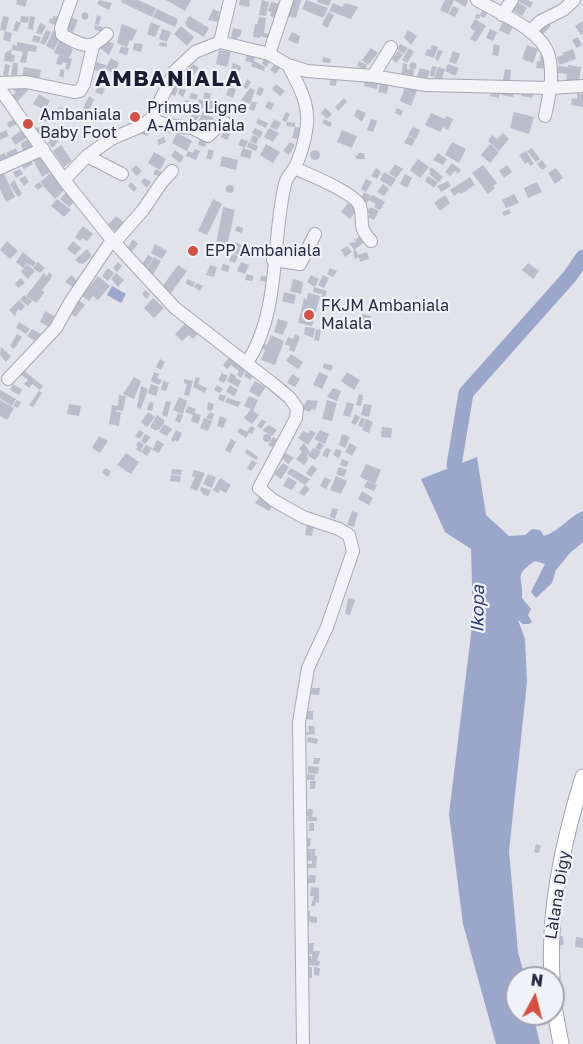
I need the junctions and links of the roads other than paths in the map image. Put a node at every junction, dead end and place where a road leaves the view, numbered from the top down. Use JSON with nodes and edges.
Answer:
{"nodes":[{"id":1,"x":71,"y":0,"type":"edge"},
{"id":2,"x":230,"y":0,"type":"edge"},
{"id":3,"x":287,"y":0,"type":"edge"},
{"id":4,"x":477,"y":0,"type":"edge"},
{"id":5,"x":512,"y":0,"type":"edge"},
{"id":6,"x":574,"y":0,"type":"edge"},
{"id":7,"x":502,"y":15,"type":"junction"},
{"id":8,"x":530,"y":31,"type":"junction"},
{"id":9,"x":107,"y":34,"type":"dead end"},
{"id":10,"x":220,"y":42,"type":"junction"},
{"id":11,"x":93,"y":46,"type":"junction"},
{"id":12,"x":391,"y":47,"type":"dead end"},
{"id":13,"x":270,"y":54,"type":"junction"},
{"id":14,"x":288,"y":64,"type":"junction"},
{"id":15,"x":373,"y":76,"type":"junction"},
{"id":16,"x":0,"y":83,"type":"edge"},
{"id":17,"x":583,"y":86,"type":"edge"},
{"id":18,"x":550,"y":88,"type":"junction"},
{"id":19,"x":0,"y":89,"type":"edge"},
{"id":20,"x":545,"y":117,"type":"dead end"},
{"id":21,"x":151,"y":119,"type":"junction"},
{"id":22,"x":225,"y":123,"type":"dead end"},
{"id":23,"x":43,"y":149,"type":"junction"},
{"id":24,"x":87,"y":156,"type":"junction"},
{"id":25,"x":0,"y":168,"type":"edge"},
{"id":26,"x":294,"y":168,"type":"junction"},
{"id":27,"x":172,"y":171,"type":"dead end"},
{"id":28,"x":122,"y":174,"type":"dead end"},
{"id":29,"x":64,"y":180,"type":"junction"},
{"id":30,"x":315,"y":234,"type":"dead end"},
{"id":31,"x":113,"y":241,"type":"junction"},
{"id":32,"x":371,"y":241,"type":"dead end"},
{"id":33,"x":273,"y":260,"type":"junction"},
{"id":34,"x":247,"y":363,"type":"junction"},
{"id":35,"x":8,"y":380,"type":"dead end"},
{"id":36,"x":583,"y":777,"type":"edge"},
{"id":37,"x":551,"y":966,"type":"edge"},
{"id":38,"x":558,"y":1026,"type":"edge"},
{"id":39,"x":303,"y":1044,"type":"edge"},
{"id":40,"x":561,"y":1044,"type":"edge"}],
"edges":[{"from":1,"to":11,"type":"street"},
{"from":2,"to":10,"type":"street"},
{"from":3,"to":13,"type":"street"},
{"from":4,"to":7,"type":"street"},
{"from":5,"to":7,"type":"street"},
{"from":6,"to":8,"type":"street"},
{"from":7,"to":8,"type":"street"},
{"from":8,"to":18,"type":"street"},
{"from":9,"to":11,"type":"street"},
{"from":10,"to":13,"type":"street"},
{"from":10,"to":21,"type":"street"},
{"from":11,"to":16,"type":"street"},
{"from":12,"to":15,"type":"street"},
{"from":13,"to":14,"type":"street"},
{"from":14,"to":15,"type":"street"},
{"from":14,"to":26,"type":"street"},
{"from":15,"to":18,"type":"street"},
{"from":17,"to":18,"type":"street"},
{"from":18,"to":20,"type":"street"},
{"from":19,"to":23,"type":"street"},
{"from":21,"to":22,"type":"street"},
{"from":21,"to":24,"type":"street"},
{"from":23,"to":25,"type":"street"},
{"from":23,"to":29,"type":"street"},
{"from":24,"to":28,"type":"street"},
{"from":24,"to":29,"type":"street"},
{"from":26,"to":32,"type":"street"},
{"from":26,"to":33,"type":"street"},
{"from":27,"to":31,"type":"street"},
{"from":29,"to":31,"type":"street"},
{"from":30,"to":33,"type":"street"},
{"from":31,"to":34,"type":"street"},
{"from":31,"to":35,"type":"street"},
{"from":33,"to":34,"type":"street"},
{"from":34,"to":39,"type":"street"},
{"from":36,"to":37,"type":"main road","name":"Làlana Digy"},
{"from":38,"to":40,"type":"main road"}]}
